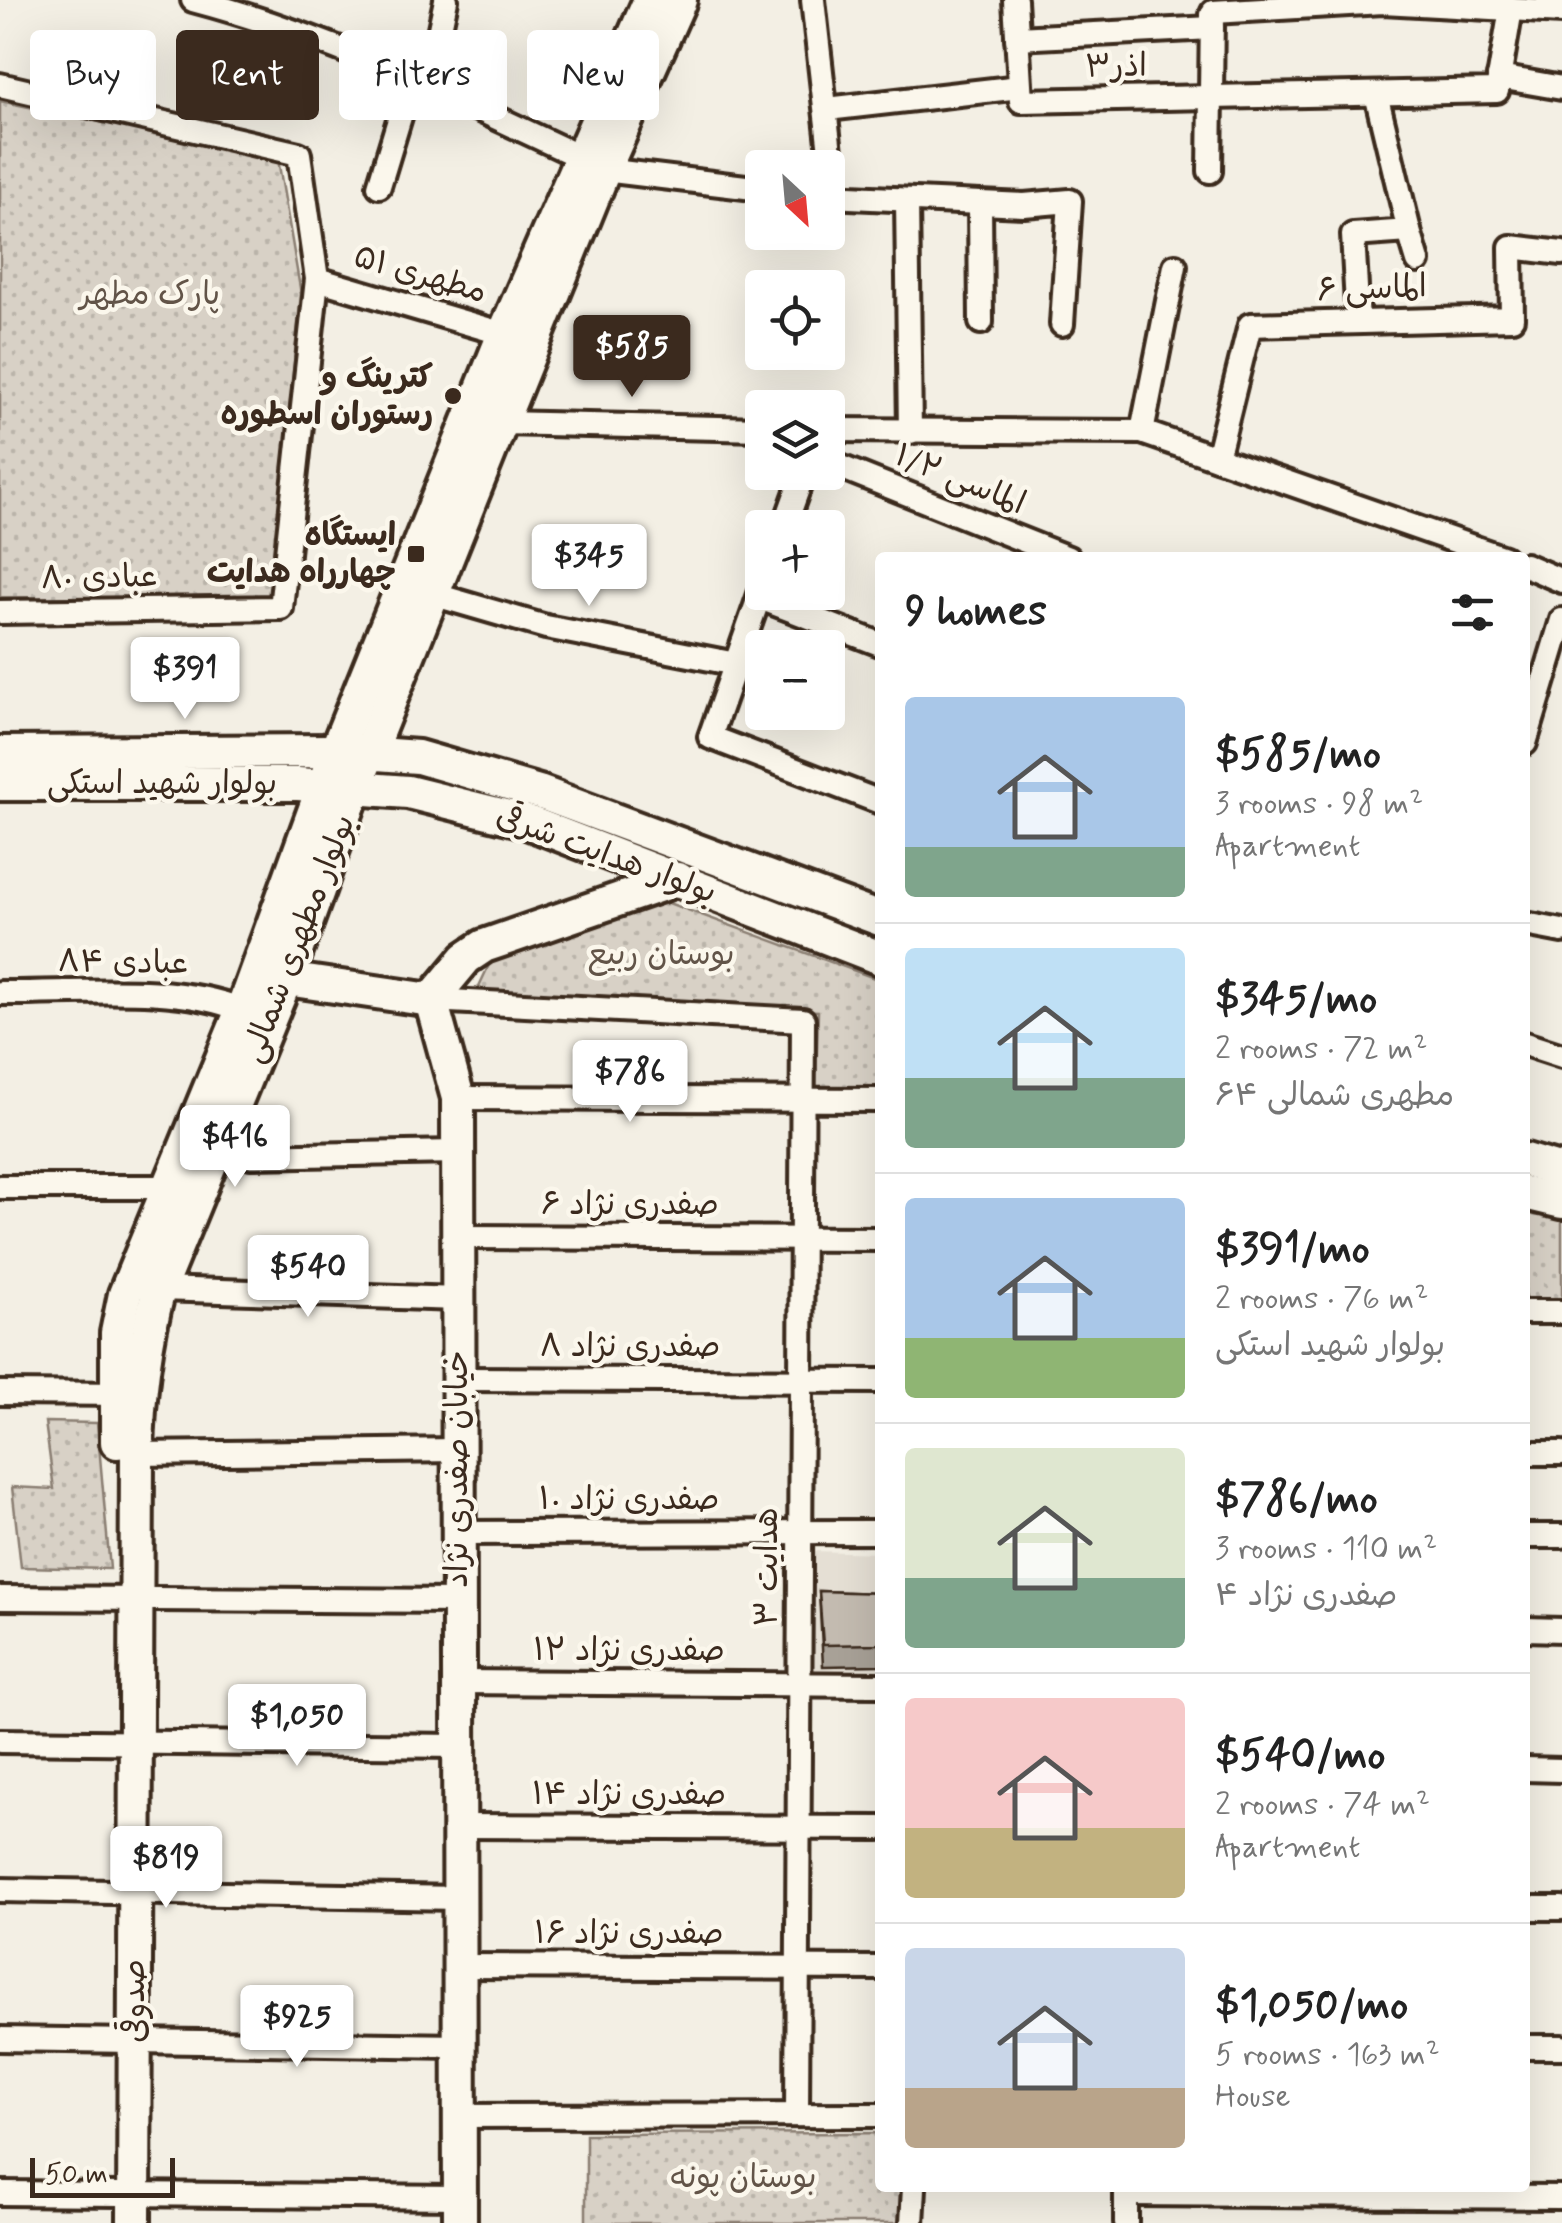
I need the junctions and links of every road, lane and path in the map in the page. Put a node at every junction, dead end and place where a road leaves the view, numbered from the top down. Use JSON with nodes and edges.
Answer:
{"nodes":[{"id":1,"x":193,"y":0,"type":"edge"},
{"id":2,"x":446,"y":0,"type":"edge"},
{"id":3,"x":650,"y":0,"type":"edge"},
{"id":4,"x":680,"y":0,"type":"edge"},
{"id":5,"x":814,"y":0,"type":"edge"},
{"id":6,"x":1015,"y":0,"type":"edge"},
{"id":7,"x":1511,"y":9,"type":"junction"},
{"id":8,"x":280,"y":11,"type":"edge"},
{"id":9,"x":1562,"y":12,"type":"edge"},
{"id":10,"x":1212,"y":13,"type":"edge"},
{"id":11,"x":436,"y":30,"type":"edge"},
{"id":12,"x":1017,"y":38,"type":"junction"},
{"id":13,"x":339,"y":41,"type":"edge"},
{"id":14,"x":1499,"y":78,"type":"junction"},
{"id":15,"x":0,"y":85,"type":"edge"},
{"id":16,"x":1562,"y":88,"type":"edge"},
{"id":17,"x":1021,"y":94,"type":"junction"},
{"id":18,"x":1376,"y":94,"type":"junction"},
{"id":19,"x":1212,"y":98,"type":"junction"},
{"id":20,"x":827,"y":109,"type":"junction"},
{"id":21,"x":405,"y":120,"type":"edge"},
{"id":22,"x":500,"y":120,"type":"edge"},
{"id":23,"x":829,"y":150,"type":"edge"},
{"id":24,"x":592,"y":164,"type":"junction"},
{"id":25,"x":1210,"y":172,"type":"dead end"},
{"id":26,"x":379,"y":186,"type":"dead end"},
{"id":27,"x":745,"y":186,"type":"edge"},
{"id":28,"x":845,"y":198,"type":"edge"},
{"id":29,"x":908,"y":200,"type":"junction"},
{"id":30,"x":980,"y":203,"type":"junction"},
{"id":31,"x":1409,"y":231,"type":"junction"},
{"id":32,"x":1562,"y":253,"type":"edge"},
{"id":33,"x":1418,"y":260,"type":"dead end"},
{"id":34,"x":1175,"y":266,"type":"dead end"},
{"id":35,"x":317,"y":279,"type":"junction"},
{"id":36,"x":981,"y":322,"type":"dead end"},
{"id":37,"x":1358,"y":322,"type":"junction"},
{"id":38,"x":1062,"y":324,"type":"dead end"},
{"id":39,"x":504,"y":334,"type":"junction"},
{"id":40,"x":501,"y":423,"type":"junction"},
{"id":41,"x":745,"y":429,"type":"edge"},
{"id":42,"x":845,"y":430,"type":"edge"},
{"id":43,"x":910,"y":432,"type":"junction"},
{"id":44,"x":1142,"y":432,"type":"junction"},
{"id":45,"x":1217,"y":458,"type":"junction"},
{"id":46,"x":845,"y":469,"type":"edge"},
{"id":47,"x":1053,"y":552,"type":"edge"},
{"id":48,"x":1487,"y":552,"type":"edge"},
{"id":49,"x":1530,"y":567,"type":"edge"},
{"id":50,"x":1561,"y":579,"type":"edge"},
{"id":51,"x":432,"y":594,"type":"junction"},
{"id":52,"x":755,"y":610,"type":"edge"},
{"id":53,"x":799,"y":610,"type":"edge"},
{"id":54,"x":0,"y":612,"type":"edge"},
{"id":55,"x":1562,"y":620,"type":"edge"},
{"id":56,"x":875,"y":642,"type":"edge"},
{"id":57,"x":736,"y":664,"type":"junction"},
{"id":58,"x":1530,"y":724,"type":"edge"},
{"id":59,"x":336,"y":752,"type":"junction"},
{"id":60,"x":370,"y":752,"type":"junction"},
{"id":61,"x":0,"y":753,"type":"edge"},
{"id":62,"x":0,"y":784,"type":"edge"},
{"id":63,"x":339,"y":787,"type":"junction"},
{"id":64,"x":875,"y":800,"type":"edge"},
{"id":65,"x":678,"y":879,"type":"junction"},
{"id":66,"x":875,"y":917,"type":"edge"},
{"id":67,"x":1530,"y":925,"type":"edge"},
{"id":68,"x":1562,"y":931,"type":"edge"},
{"id":69,"x":875,"y":956,"type":"edge"},
{"id":70,"x":273,"y":974,"type":"junction"},
{"id":71,"x":0,"y":993,"type":"edge"},
{"id":72,"x":431,"y":1000,"type":"junction"},
{"id":73,"x":242,"y":1010,"type":"junction"},
{"id":74,"x":1530,"y":1046,"type":"edge"},
{"id":75,"x":1562,"y":1056,"type":"edge"},
{"id":76,"x":458,"y":1098,"type":"junction"},
{"id":77,"x":803,"y":1099,"type":"junction"},
{"id":78,"x":875,"y":1100,"type":"edge"},
{"id":79,"x":458,"y":1152,"type":"junction"},
{"id":80,"x":251,"y":1156,"type":"dead end"},
{"id":81,"x":1530,"y":1161,"type":"edge"},
{"id":82,"x":1562,"y":1171,"type":"edge"},
{"id":83,"x":0,"y":1188,"type":"edge"},
{"id":84,"x":172,"y":1188,"type":"junction"},
{"id":85,"x":1530,"y":1194,"type":"edge"},
{"id":86,"x":1562,"y":1202,"type":"edge"},
{"id":87,"x":458,"y":1237,"type":"junction"},
{"id":88,"x":802,"y":1238,"type":"junction"},
{"id":89,"x":875,"y":1239,"type":"edge"},
{"id":90,"x":159,"y":1289,"type":"junction"},
{"id":91,"x":458,"y":1299,"type":"junction"},
{"id":92,"x":1530,"y":1312,"type":"edge"},
{"id":93,"x":1562,"y":1312,"type":"edge"},
{"id":94,"x":458,"y":1380,"type":"junction"},
{"id":95,"x":801,"y":1380,"type":"junction"},
{"id":96,"x":875,"y":1381,"type":"edge"},
{"id":97,"x":0,"y":1393,"type":"edge"},
{"id":98,"x":126,"y":1394,"type":"junction"},
{"id":99,"x":458,"y":1450,"type":"junction"},
{"id":100,"x":1530,"y":1453,"type":"edge"},
{"id":101,"x":137,"y":1454,"type":"junction"},
{"id":102,"x":1562,"y":1454,"type":"edge"},
{"id":103,"x":800,"y":1532,"type":"junction"},
{"id":104,"x":875,"y":1532,"type":"edge"},
{"id":105,"x":459,"y":1533,"type":"junction"},
{"id":106,"x":1530,"y":1536,"type":"edge"},
{"id":107,"x":1562,"y":1536,"type":"edge"},
{"id":108,"x":0,"y":1596,"type":"edge"},
{"id":109,"x":135,"y":1598,"type":"junction"},
{"id":110,"x":459,"y":1601,"type":"junction"},
{"id":111,"x":1530,"y":1630,"type":"edge"},
{"id":112,"x":1562,"y":1630,"type":"edge"},
{"id":113,"x":459,"y":1682,"type":"junction"},
{"id":114,"x":800,"y":1684,"type":"junction"},
{"id":115,"x":875,"y":1685,"type":"edge"},
{"id":116,"x":135,"y":1740,"type":"junction"},
{"id":117,"x":0,"y":1742,"type":"edge"},
{"id":118,"x":459,"y":1746,"type":"junction"},
{"id":119,"x":1530,"y":1769,"type":"edge"},
{"id":120,"x":1562,"y":1770,"type":"edge"},
{"id":121,"x":460,"y":1826,"type":"junction"},
{"id":122,"x":799,"y":1828,"type":"junction"},
{"id":123,"x":875,"y":1828,"type":"edge"},
{"id":124,"x":0,"y":1890,"type":"edge"},
{"id":125,"x":135,"y":1891,"type":"junction"},
{"id":126,"x":460,"y":1898,"type":"junction"},
{"id":127,"x":1530,"y":1908,"type":"edge"},
{"id":128,"x":1562,"y":1908,"type":"edge"},
{"id":129,"x":460,"y":1966,"type":"junction"},
{"id":130,"x":798,"y":1968,"type":"junction"},
{"id":131,"x":875,"y":1968,"type":"edge"},
{"id":132,"x":0,"y":2039,"type":"edge"},
{"id":133,"x":135,"y":2042,"type":"junction"},
{"id":134,"x":460,"y":2046,"type":"junction"},
{"id":135,"x":1530,"y":2047,"type":"edge"},
{"id":136,"x":1562,"y":2047,"type":"edge"},
{"id":137,"x":797,"y":2114,"type":"junction"},
{"id":138,"x":875,"y":2115,"type":"edge"},
{"id":139,"x":460,"y":2116,"type":"junction"},
{"id":140,"x":914,"y":2192,"type":"edge"},
{"id":141,"x":1126,"y":2192,"type":"edge"},
{"id":142,"x":1440,"y":2192,"type":"edge"},
{"id":143,"x":0,"y":2193,"type":"edge"},
{"id":144,"x":1562,"y":2196,"type":"edge"},
{"id":145,"x":134,"y":2207,"type":"edge"},
{"id":146,"x":460,"y":2210,"type":"edge"},
{"id":147,"x":912,"y":2223,"type":"edge"},
{"id":148,"x":1126,"y":2223,"type":"edge"}],
"edges":[{"from":1,"to":8,"type":"street"},
{"from":2,"to":11,"type":"street"},
{"from":3,"to":24,"type":"street","name":"بولوار مطهری شمالی"},
{"from":4,"to":24,"type":"street","name":"بولوار مطهری شمالی"},
{"from":5,"to":20,"type":"street"},
{"from":6,"to":12,"type":"street"},
{"from":7,"to":9,"type":"street"},
{"from":7,"to":10,"type":"street"},
{"from":7,"to":14,"type":"street"},
{"from":8,"to":13,"type":"street"},
{"from":10,"to":12,"type":"street"},
{"from":10,"to":19,"type":"street"},
{"from":12,"to":17,"type":"street"},
{"from":14,"to":16,"type":"street"},
{"from":14,"to":18,"type":"street","name":"اذر۳"},
{"from":15,"to":35,"type":"street","name":"عبادی ۸۰"},
{"from":17,"to":19,"type":"street","name":"اذر۳"},
{"from":17,"to":20,"type":"street","name":"اذر۳"},
{"from":18,"to":19,"type":"street","name":"اذر۳"},
{"from":18,"to":31,"type":"street"},
{"from":19,"to":25,"type":"street"},
{"from":20,"to":23,"type":"street"},
{"from":21,"to":26,"type":"street"},
{"from":22,"to":24,"type":"street"},
{"from":24,"to":27,"type":"street"},
{"from":24,"to":39,"type":"street","name":"بولوار مطهری شمالی"},
{"from":24,"to":40,"type":"street","name":"بولوار مطهری شمالی"},
{"from":28,"to":29,"type":"street"},
{"from":29,"to":30,"type":"street"},
{"from":29,"to":43,"type":"street"},
{"from":30,"to":36,"type":"street"},
{"from":30,"to":38,"type":"street"},
{"from":31,"to":33,"type":"street"},
{"from":31,"to":37,"type":"street"},
{"from":32,"to":37,"type":"street","name":"الماسی ۶"},
{"from":34,"to":44,"type":"street"},
{"from":35,"to":39,"type":"street","name":"مطهری ۵۱"},
{"from":35,"to":54,"type":"street","name":"عبادی ۸۰"},
{"from":37,"to":45,"type":"street","name":"الماسی ۶"},
{"from":39,"to":59,"type":"street","name":"بولوار مطهری شمالی"},
{"from":40,"to":41,"type":"street"},
{"from":40,"to":51,"type":"street","name":"بولوار مطهری شمالی"},
{"from":42,"to":43,"type":"street"},
{"from":43,"to":44,"type":"street"},
{"from":44,"to":45,"type":"street"},
{"from":45,"to":48,"type":"street"},
{"from":46,"to":47,"type":"street","name":"الماسی ۱/۲"},
{"from":49,"to":50,"type":"street"},
{"from":51,"to":57,"type":"street"},
{"from":51,"to":60,"type":"street","name":"بولوار مطهری شمالی"},
{"from":52,"to":57,"type":"street"},
{"from":53,"to":56,"type":"street"},
{"from":55,"to":58,"type":"street"},
{"from":57,"to":64,"type":"street"},
{"from":59,"to":60,"type":"street","name":"بولوار شهید استکی"},
{"from":59,"to":61,"type":"street","name":"بولوار شهید استکی"},
{"from":59,"to":63,"type":"street","name":"بولوار مطهری شمالی"},
{"from":60,"to":63,"type":"street","name":"بولوار مطهری شمالی"},
{"from":60,"to":66,"type":"street","name":"بولوار هدایت شرقی"},
{"from":62,"to":63,"type":"street","name":"بولوار شهید استکی"},
{"from":63,"to":65,"type":"street","name":"بولوار هدایت شرقی"},
{"from":63,"to":70,"type":"street","name":"بولوار مطهری شمالی"},
{"from":65,"to":69,"type":"street","name":"بولوار هدایت شرقی"},
{"from":65,"to":72,"type":"street"},
{"from":67,"to":68,"type":"street"},
{"from":70,"to":72,"type":"street"},
{"from":70,"to":73,"type":"street","name":"بولوار مطهری شمالی"},
{"from":70,"to":90,"type":"street","name":"بولوار مطهری شمالی"},
{"from":71,"to":73,"type":"street","name":"عبادی ۸۴"},
{"from":72,"to":76,"type":"street","name":"خیابان صفدری نژاد"},
{"from":72,"to":77,"type":"street","name":"هدایت ۳"},
{"from":73,"to":84,"type":"street","name":"بولوار مطهری شمالی"},
{"from":74,"to":75,"type":"street"},
{"from":76,"to":77,"type":"street"},
{"from":76,"to":79,"type":"street","name":"خیابان صفدری نژاد"},
{"from":77,"to":78,"type":"street"},
{"from":77,"to":88,"type":"street","name":"هدایت ۳"},
{"from":79,"to":80,"type":"street"},
{"from":79,"to":87,"type":"street","name":"خیابان صفدری نژاد"},
{"from":81,"to":82,"type":"street"},
{"from":83,"to":84,"type":"street"},
{"from":84,"to":98,"type":"street","name":"بولوار مطهری شمالی"},
{"from":85,"to":86,"type":"street"},
{"from":87,"to":88,"type":"street","name":"صفدری نژاد ۶"},
{"from":87,"to":91,"type":"street","name":"خیابان صفدری نژاد"},
{"from":88,"to":89,"type":"street","name":"صفدری نژاد ۶"},
{"from":88,"to":95,"type":"street","name":"هدایت ۳"},
{"from":90,"to":91,"type":"street"},
{"from":90,"to":98,"type":"street","name":"بولوار مطهری شمالی"},
{"from":91,"to":94,"type":"street","name":"خیابان صفدری نژاد"},
{"from":92,"to":93,"type":"street"},
{"from":94,"to":95,"type":"street","name":"صفدری نژاد ۸"},
{"from":94,"to":99,"type":"street","name":"خیابان صفدری نژاد"},
{"from":95,"to":96,"type":"street","name":"صفدری نژاد ۸"},
{"from":95,"to":103,"type":"street","name":"هدایت ۳"},
{"from":97,"to":98,"type":"street"},
{"from":98,"to":101,"type":"street","name":"بولوار مطهری شمالی"},
{"from":98,"to":109,"type":"street","name":"بولوار مطهری شمالی"},
{"from":99,"to":101,"type":"street"},
{"from":99,"to":105,"type":"street","name":"خیابان صفدری نژاد"},
{"from":100,"to":102,"type":"street"},
{"from":101,"to":109,"type":"street","name":"بولوار مطهری شمالی"},
{"from":103,"to":104,"type":"street","name":"صفدری نژاد ۱۰"},
{"from":103,"to":105,"type":"street","name":"صفدری نژاد ۱۰"},
{"from":103,"to":114,"type":"street","name":"هدایت ۳"},
{"from":105,"to":110,"type":"street","name":"خیابان صفدری نژاد"},
{"from":106,"to":107,"type":"street"},
{"from":108,"to":109,"type":"street"},
{"from":109,"to":110,"type":"street"},
{"from":109,"to":116,"type":"street","name":"صدوقی"},
{"from":110,"to":113,"type":"street","name":"خیابان صفدری نژاد"},
{"from":111,"to":112,"type":"street"},
{"from":113,"to":114,"type":"street","name":"صفدری نژاد ۱۲"},
{"from":113,"to":118,"type":"street","name":"خیابان صفدری نژاد"},
{"from":114,"to":115,"type":"street","name":"صفدری نژاد ۱۲"},
{"from":114,"to":122,"type":"street","name":"هدایت ۳"},
{"from":116,"to":117,"type":"street"},
{"from":116,"to":118,"type":"street"},
{"from":116,"to":125,"type":"street","name":"صدوقی"},
{"from":118,"to":121,"type":"street","name":"خیابان صفدری نژاد"},
{"from":119,"to":120,"type":"street"},
{"from":121,"to":122,"type":"street","name":"صفدری نژاد ۱۴"},
{"from":121,"to":126,"type":"street","name":"خیابان صفدری نژاد"},
{"from":122,"to":123,"type":"street","name":"صفدری نژاد ۱۴"},
{"from":122,"to":130,"type":"street","name":"هدایت ۳"},
{"from":124,"to":125,"type":"street"},
{"from":125,"to":126,"type":"street"},
{"from":125,"to":133,"type":"street","name":"صدوقی"},
{"from":126,"to":129,"type":"street","name":"خیابان صفدری نژاد"},
{"from":127,"to":128,"type":"street"},
{"from":129,"to":130,"type":"street","name":"صفدری نژاد ۱۶"},
{"from":129,"to":134,"type":"street","name":"خیابان صفدری نژاد"},
{"from":130,"to":131,"type":"street","name":"صفدری نژاد ۱۶"},
{"from":130,"to":137,"type":"street","name":"هدایت ۳"},
{"from":132,"to":133,"type":"street"},
{"from":133,"to":134,"type":"street"},
{"from":133,"to":145,"type":"street","name":"صدوقی"},
{"from":134,"to":139,"type":"street","name":"خیابان صفدری نژاد"},
{"from":135,"to":136,"type":"street"},
{"from":137,"to":138,"type":"street"},
{"from":137,"to":139,"type":"street"},
{"from":139,"to":146,"type":"street","name":"خیابان صفدری نژاد"},
{"from":140,"to":147,"type":"street"},
{"from":141,"to":148,"type":"street"},
{"from":142,"to":144,"type":"street"},
{"from":143,"to":145,"type":"street"},
{"from":145,"to":146,"type":"street"}]}
